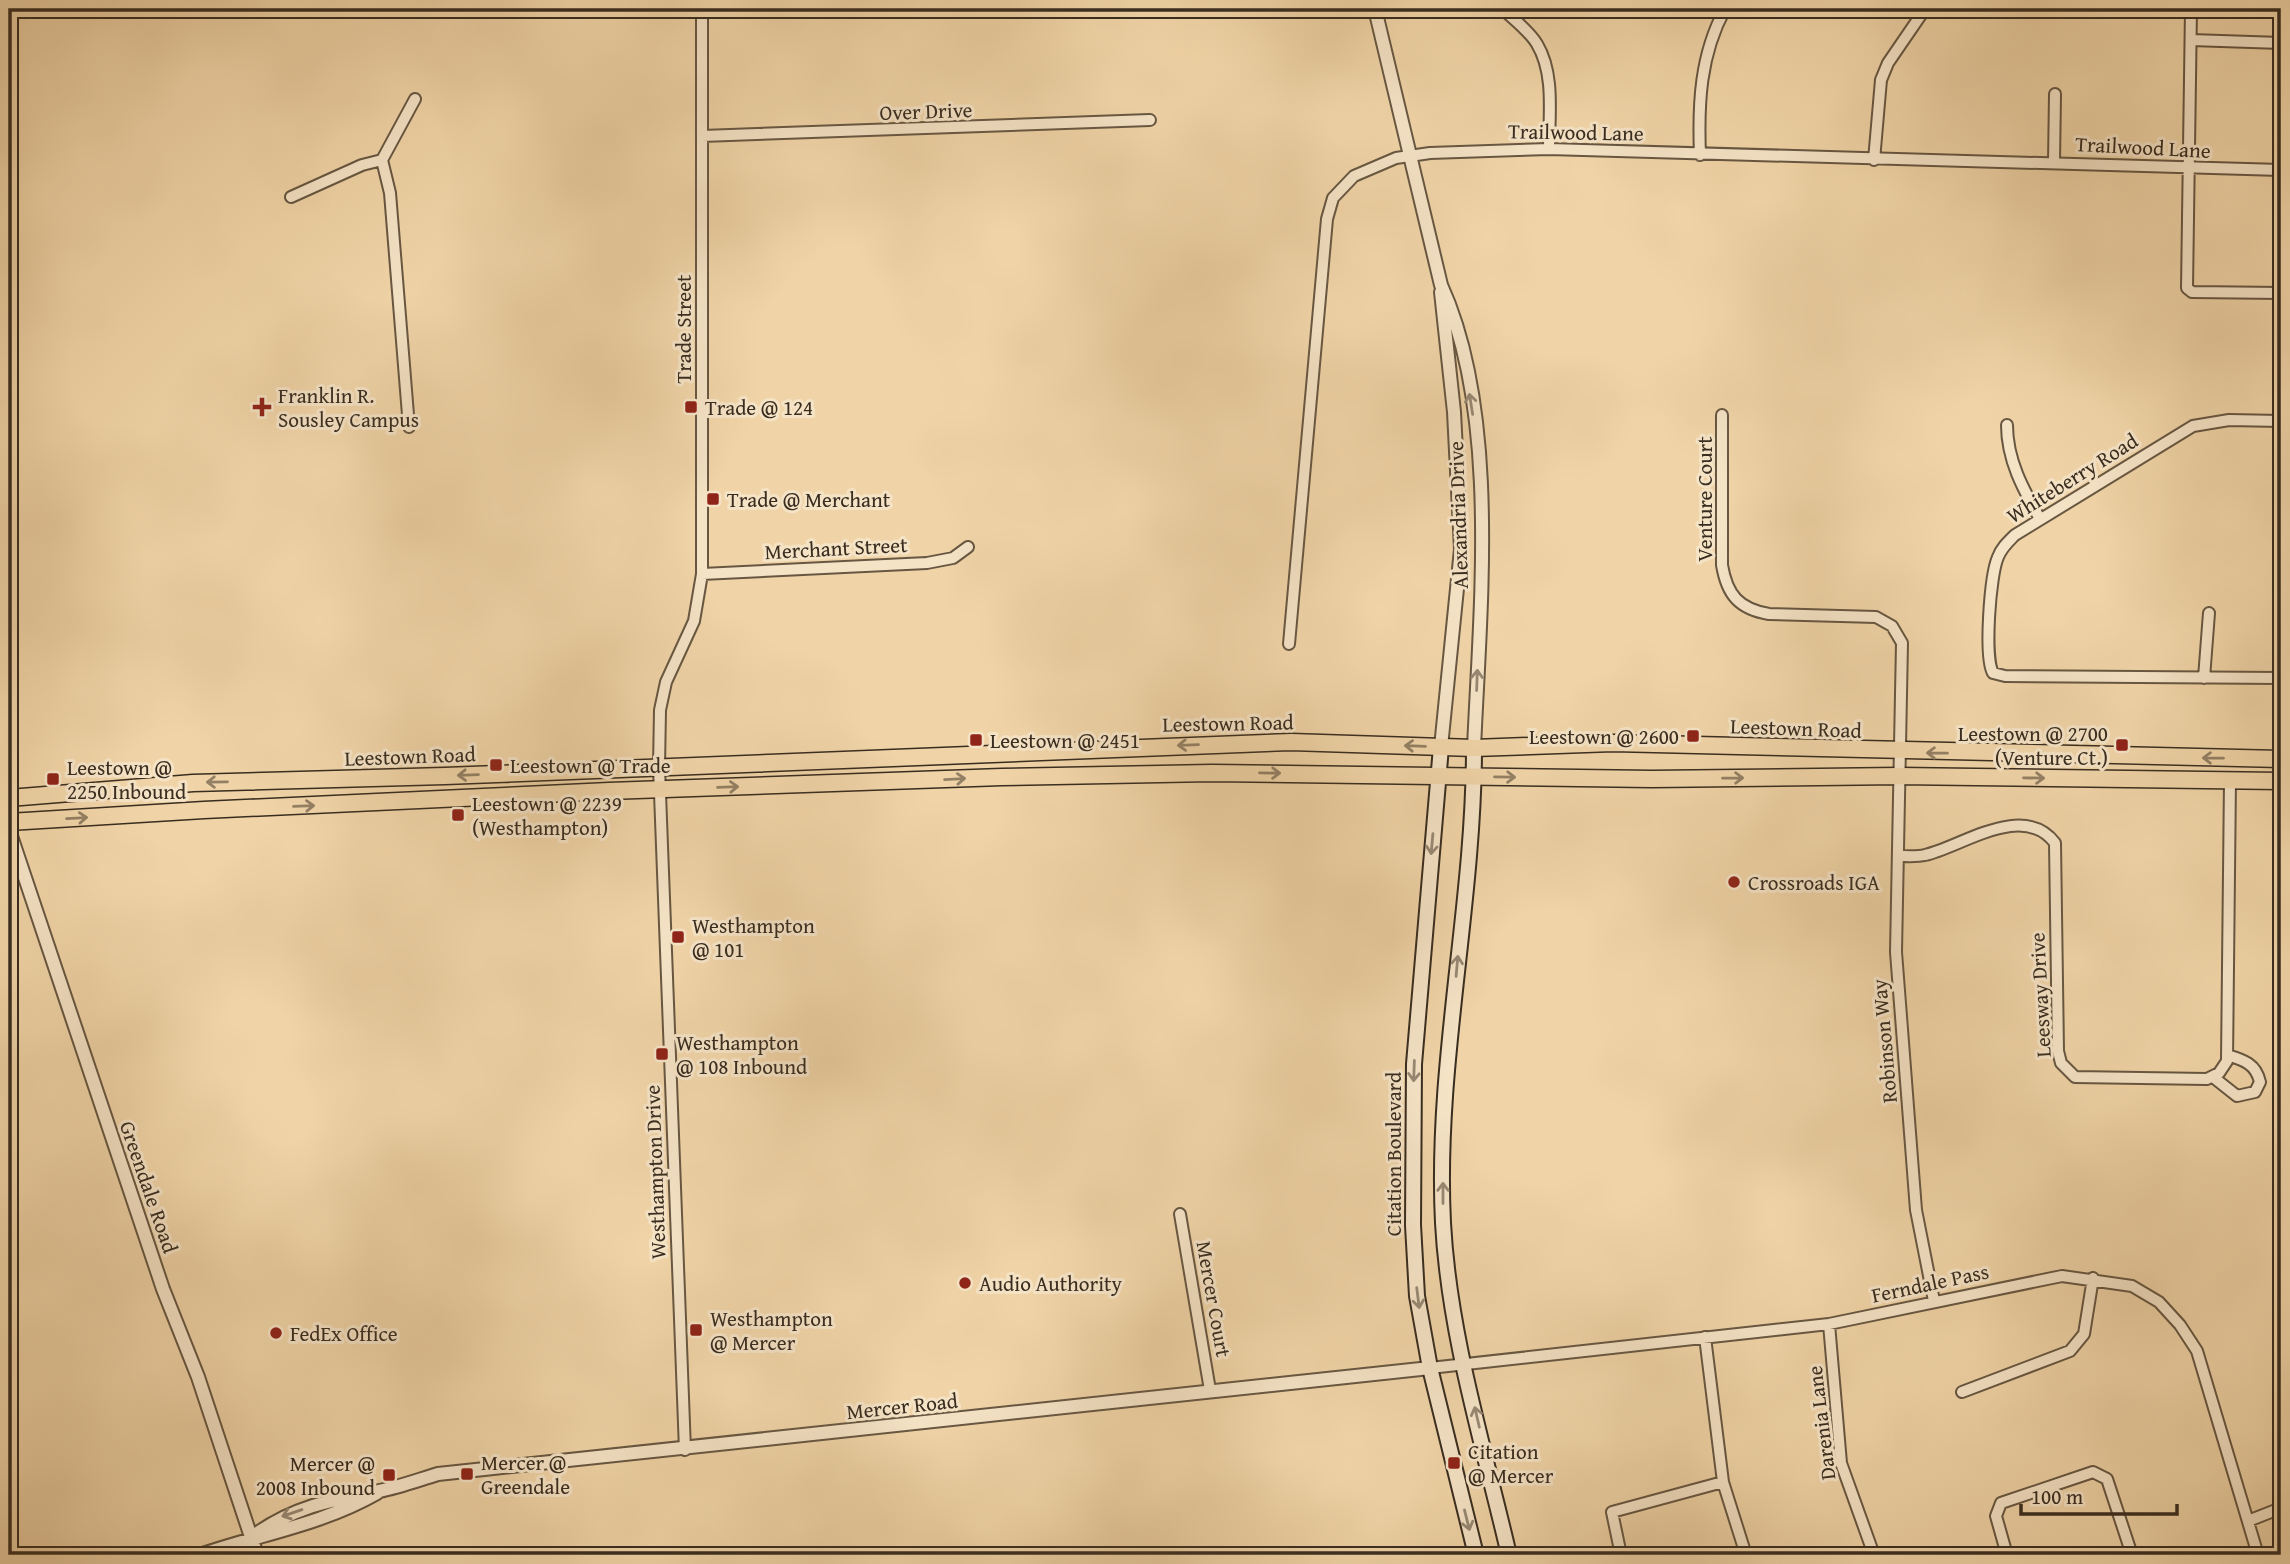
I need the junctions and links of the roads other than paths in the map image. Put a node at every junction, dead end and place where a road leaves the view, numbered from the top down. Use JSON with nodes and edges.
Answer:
{"nodes":[{"id":1,"x":702,"y":9,"type":"edge"},
{"id":2,"x":1375,"y":9,"type":"edge"},
{"id":3,"x":1725,"y":9,"type":"edge"},
{"id":4,"x":1925,"y":9,"type":"edge"},
{"id":5,"x":2191,"y":9,"type":"edge"},
{"id":6,"x":1506,"y":12,"type":"dead end"},
{"id":7,"x":2191,"y":40,"type":"junction"},
{"id":8,"x":2281,"y":43,"type":"edge"},
{"id":9,"x":2056,"y":94,"type":"dead end"},
{"id":10,"x":415,"y":99,"type":"dead end"},
{"id":11,"x":1150,"y":120,"type":"dead end"},
{"id":12,"x":702,"y":136,"type":"junction"},
{"id":13,"x":1549,"y":149,"type":"junction"},
{"id":14,"x":1408,"y":155,"type":"junction"},
{"id":15,"x":1700,"y":155,"type":"junction"},
{"id":16,"x":382,"y":160,"type":"junction"},
{"id":17,"x":1874,"y":160,"type":"junction"},
{"id":18,"x":2054,"y":162,"type":"junction"},
{"id":19,"x":2188,"y":168,"type":"junction"},
{"id":20,"x":2281,"y":170,"type":"edge"},
{"id":21,"x":291,"y":197,"type":"dead end"},
{"id":22,"x":1441,"y":285,"type":"junction"},
{"id":23,"x":2281,"y":293,"type":"edge"},
{"id":24,"x":1722,"y":415,"type":"dead end"},
{"id":25,"x":2281,"y":421,"type":"edge"},
{"id":26,"x":2007,"y":425,"type":"dead end"},
{"id":27,"x":409,"y":427,"type":"dead end"},
{"id":28,"x":2040,"y":519,"type":"junction"},
{"id":29,"x":968,"y":547,"type":"dead end"},
{"id":30,"x":702,"y":574,"type":"junction"},
{"id":31,"x":2208,"y":613,"type":"dead end"},
{"id":32,"x":1289,"y":644,"type":"dead end"},
{"id":33,"x":2204,"y":678,"type":"junction"},
{"id":34,"x":2281,"y":678,"type":"edge"},
{"id":35,"x":1441,"y":747,"type":"junction"},
{"id":36,"x":1474,"y":748,"type":"junction"},
{"id":37,"x":1900,"y":752,"type":"junction"},
{"id":38,"x":2281,"y":760,"type":"edge"},
{"id":39,"x":659,"y":767,"type":"junction"},
{"id":40,"x":2281,"y":769,"type":"edge"},
{"id":41,"x":1437,"y":776,"type":"junction"},
{"id":42,"x":1474,"y":776,"type":"junction"},
{"id":43,"x":1899,"y":776,"type":"junction"},
{"id":44,"x":2230,"y":780,"type":"junction"},
{"id":45,"x":2281,"y":780,"type":"edge"},
{"id":46,"x":660,"y":790,"type":"junction"},
{"id":47,"x":9,"y":798,"type":"edge"},
{"id":48,"x":9,"y":822,"type":"edge"},
{"id":49,"x":9,"y":830,"type":"edge"},
{"id":50,"x":1898,"y":856,"type":"junction"},
{"id":51,"x":2227,"y":1055,"type":"junction"},
{"id":52,"x":2213,"y":1077,"type":"junction"},
{"id":53,"x":1180,"y":1214,"type":"dead end"},
{"id":54,"x":2093,"y":1278,"type":"junction"},
{"id":55,"x":1934,"y":1301,"type":"junction"},
{"id":56,"x":1829,"y":1324,"type":"junction"},
{"id":57,"x":1705,"y":1337,"type":"junction"},
{"id":58,"x":1464,"y":1365,"type":"junction"},
{"id":59,"x":1430,"y":1368,"type":"junction"},
{"id":60,"x":1210,"y":1390,"type":"junction"},
{"id":61,"x":1962,"y":1392,"type":"dead end"},
{"id":62,"x":685,"y":1450,"type":"junction"},
{"id":63,"x":1723,"y":1482,"type":"junction"},
{"id":64,"x":2281,"y":1508,"type":"edge"},
{"id":65,"x":2248,"y":1521,"type":"junction"},
{"id":66,"x":252,"y":1537,"type":"junction"},
{"id":67,"x":200,"y":1555,"type":"edge"},
{"id":68,"x":257,"y":1555,"type":"edge"},
{"id":69,"x":1476,"y":1555,"type":"edge"},
{"id":70,"x":1509,"y":1555,"type":"edge"},
{"id":71,"x":1621,"y":1555,"type":"edge"},
{"id":72,"x":1746,"y":1555,"type":"edge"},
{"id":73,"x":1874,"y":1555,"type":"edge"},
{"id":74,"x":2007,"y":1555,"type":"edge"},
{"id":75,"x":2132,"y":1555,"type":"edge"},
{"id":76,"x":2258,"y":1555,"type":"edge"}],
"edges":[{"from":1,"to":12,"type":"street","name":"Trade Street"},
{"from":2,"to":14,"type":"street","name":"Alexandria Drive"},
{"from":3,"to":15,"type":"street"},
{"from":4,"to":17,"type":"street"},
{"from":5,"to":7,"type":"street"},
{"from":6,"to":13,"type":"street"},
{"from":7,"to":8,"type":"street"},
{"from":7,"to":19,"type":"street"},
{"from":9,"to":18,"type":"street"},
{"from":10,"to":16,"type":"street"},
{"from":11,"to":12,"type":"street","name":"Over Drive"},
{"from":12,"to":30,"type":"street","name":"Trade Street"},
{"from":13,"to":14,"type":"street","name":"Trailwood Lane"},
{"from":13,"to":15,"type":"street","name":"Trailwood Lane"},
{"from":14,"to":22,"type":"street","name":"Alexandria Drive"},
{"from":14,"to":32,"type":"street","name":"Trailwood Lane"},
{"from":15,"to":17,"type":"street","name":"Trailwood Lane"},
{"from":16,"to":21,"type":"street"},
{"from":16,"to":27,"type":"street"},
{"from":17,"to":18,"type":"street","name":"Trailwood Lane"},
{"from":18,"to":19,"type":"street","name":"Trailwood Lane"},
{"from":19,"to":20,"type":"street","name":"Trailwood Lane"},
{"from":19,"to":23,"type":"street"},
{"from":22,"to":35,"type":"street","name":"Alexandria Drive"},
{"from":36,"to":22,"type":"street","name":"Alexandria Drive","one_way":true},
{"from":24,"to":37,"type":"street","name":"Venture Court"},
{"from":25,"to":28,"type":"street","name":"Whiteberry Road"},
{"from":26,"to":28,"type":"street"},
{"from":28,"to":33,"type":"street","name":"Whiteberry Road"},
{"from":29,"to":30,"type":"street","name":"Merchant Street"},
{"from":30,"to":39,"type":"street","name":"Trade Street"},
{"from":31,"to":33,"type":"street"},
{"from":33,"to":34,"type":"street","name":"Whiteberry Road"},
{"from":35,"to":36,"type":"main road","name":"Leestown Road"},
{"from":35,"to":39,"type":"main road","name":"Leestown Road","one_way":true},
{"from":35,"to":41,"type":"main road","name":"Citation Boulevard"},
{"from":36,"to":37,"type":"main road","name":"Leestown Road"},
{"from":36,"to":42,"type":"main road"},
{"from":38,"to":37,"type":"main road","name":"Leestown Road","one_way":true},
{"from":37,"to":43,"type":"street","name":"Venture Court"},
{"from":39,"to":46,"type":"street","name":"Westhampton Drive"},
{"from":39,"to":47,"type":"main road","name":"Leestown Road","one_way":true},
{"from":40,"to":44,"type":"main road"},
{"from":41,"to":42,"type":"main road"},
{"from":46,"to":41,"type":"main road","one_way":true},
{"from":41,"to":59,"type":"main road","name":"Citation Boulevard","one_way":true},
{"from":42,"to":43,"type":"main road","one_way":true},
{"from":58,"to":42,"type":"main road","one_way":true},
{"from":43,"to":44,"type":"main road","one_way":true},
{"from":43,"to":50,"type":"street","name":"Robinson Way"},
{"from":44,"to":45,"type":"main road"},
{"from":44,"to":51,"type":"street"},
{"from":48,"to":46,"type":"main road","one_way":true},
{"from":46,"to":62,"type":"street","name":"Westhampton Drive"},
{"from":49,"to":66,"type":"street","name":"Greendale Road"},
{"from":50,"to":52,"type":"street","name":"Leesway Drive"},
{"from":50,"to":55,"type":"street","name":"Robinson Way"},
{"from":51,"to":52,"type":"street"},
{"from":51,"to":52,"type":"street"},
{"from":53,"to":60,"type":"street","name":"Mercer Court"},
{"from":54,"to":55,"type":"street","name":"Ferndale Pass"},
{"from":54,"to":61,"type":"street"},
{"from":54,"to":65,"type":"street","name":"Ferndale Pass"},
{"from":55,"to":56,"type":"street","name":"Ferndale Pass"},
{"from":56,"to":57,"type":"street","name":"Ferndale Pass"},
{"from":56,"to":73,"type":"street","name":"Darenia Lane"},
{"from":57,"to":58,"type":"street","name":"Ferndale Pass"},
{"from":57,"to":63,"type":"street"},
{"from":58,"to":59,"type":"street","name":"Ferndale Pass"},
{"from":70,"to":58,"type":"main road","one_way":true},
{"from":59,"to":60,"type":"street","name":"Mercer Road"},
{"from":59,"to":69,"type":"main road","name":"Citation Boulevard","one_way":true},
{"from":60,"to":62,"type":"street","name":"Mercer Road"},
{"from":62,"to":66,"type":"street","name":"Mercer Road"},
{"from":63,"to":71,"type":"street"},
{"from":63,"to":72,"type":"street"},
{"from":64,"to":65,"type":"street"},
{"from":65,"to":76,"type":"street","name":"Ferndale Pass"},
{"from":66,"to":67,"type":"street","name":"Mercer Road"},
{"from":66,"to":68,"type":"street","name":"Greendale Road"},
{"from":74,"to":75,"type":"street"}]}
